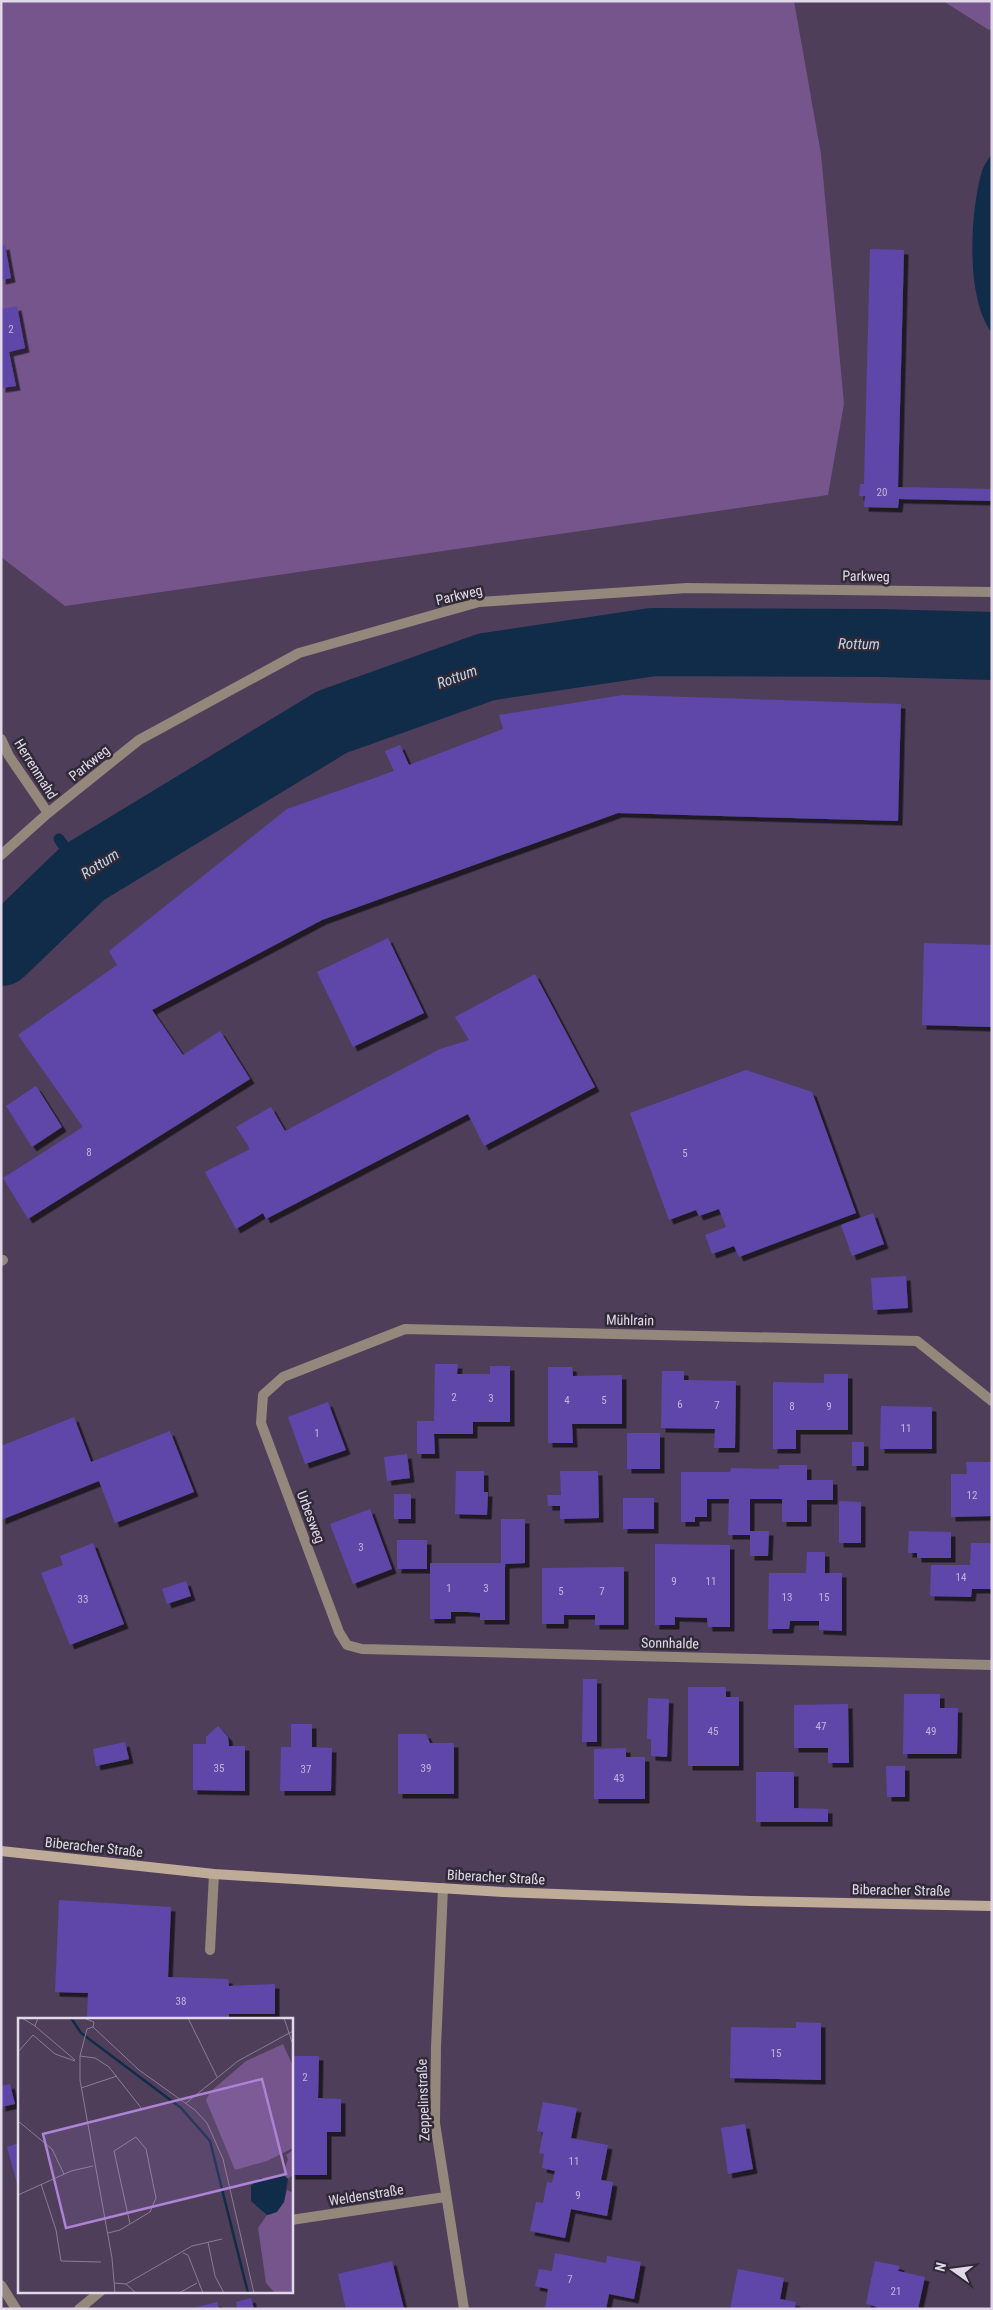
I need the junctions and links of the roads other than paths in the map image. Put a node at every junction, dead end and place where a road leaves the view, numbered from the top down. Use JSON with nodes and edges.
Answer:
{"nodes":[{"id":1,"x":992,"y":592,"type":"edge"},
{"id":2,"x":1,"y":739,"type":"edge"},
{"id":3,"x":48,"y":813,"type":"junction"},
{"id":4,"x":1,"y":855,"type":"edge"},
{"id":5,"x":262,"y":1395,"type":"joint"},
{"id":6,"x":992,"y":1401,"type":"edge"},
{"id":7,"x":347,"y":1645,"type":"joint"},
{"id":8,"x":992,"y":1665,"type":"edge"},
{"id":9,"x":1,"y":1851,"type":"edge"},
{"id":10,"x":214,"y":1874,"type":"junction"},
{"id":11,"x":443,"y":1888,"type":"junction"},
{"id":12,"x":992,"y":1906,"type":"edge"},
{"id":13,"x":210,"y":1950,"type":"dead end"},
{"id":14,"x":445,"y":2197,"type":"junction"},
{"id":15,"x":292,"y":2220,"type":"edge"},
{"id":16,"x":1,"y":2285,"type":"edge"},
{"id":17,"x":100,"y":2292,"type":"edge"},
{"id":18,"x":16,"y":2309,"type":"edge"},
{"id":19,"x":80,"y":2309,"type":"edge"},
{"id":20,"x":464,"y":2309,"type":"edge"}],
"edges":[{"from":1,"to":3,"type":"street","name":"Parkweg"},
{"from":2,"to":3,"type":"street","name":"Herrenmahd"},
{"from":3,"to":4,"type":"street","name":"Parkweg"},
{"from":5,"to":6,"type":"street","name":"Mühlrain"},
{"from":5,"to":7,"type":"street","name":"Urbesweg"},
{"from":7,"to":8,"type":"street","name":"Sonnhalde"},
{"from":9,"to":10,"type":"main road","name":"Biberacher Straße"},
{"from":10,"to":11,"type":"main road","name":"Biberacher Straße"},
{"from":10,"to":13,"type":"street"},
{"from":11,"to":12,"type":"main road","name":"Biberacher Straße"},
{"from":11,"to":14,"type":"street","name":"Zeppelinstraße"},
{"from":14,"to":15,"type":"street","name":"Weldenstraße"},
{"from":14,"to":20,"type":"street","name":"Zeppelinstraße"},
{"from":16,"to":18,"type":"street"},
{"from":17,"to":19,"type":"street"}]}
